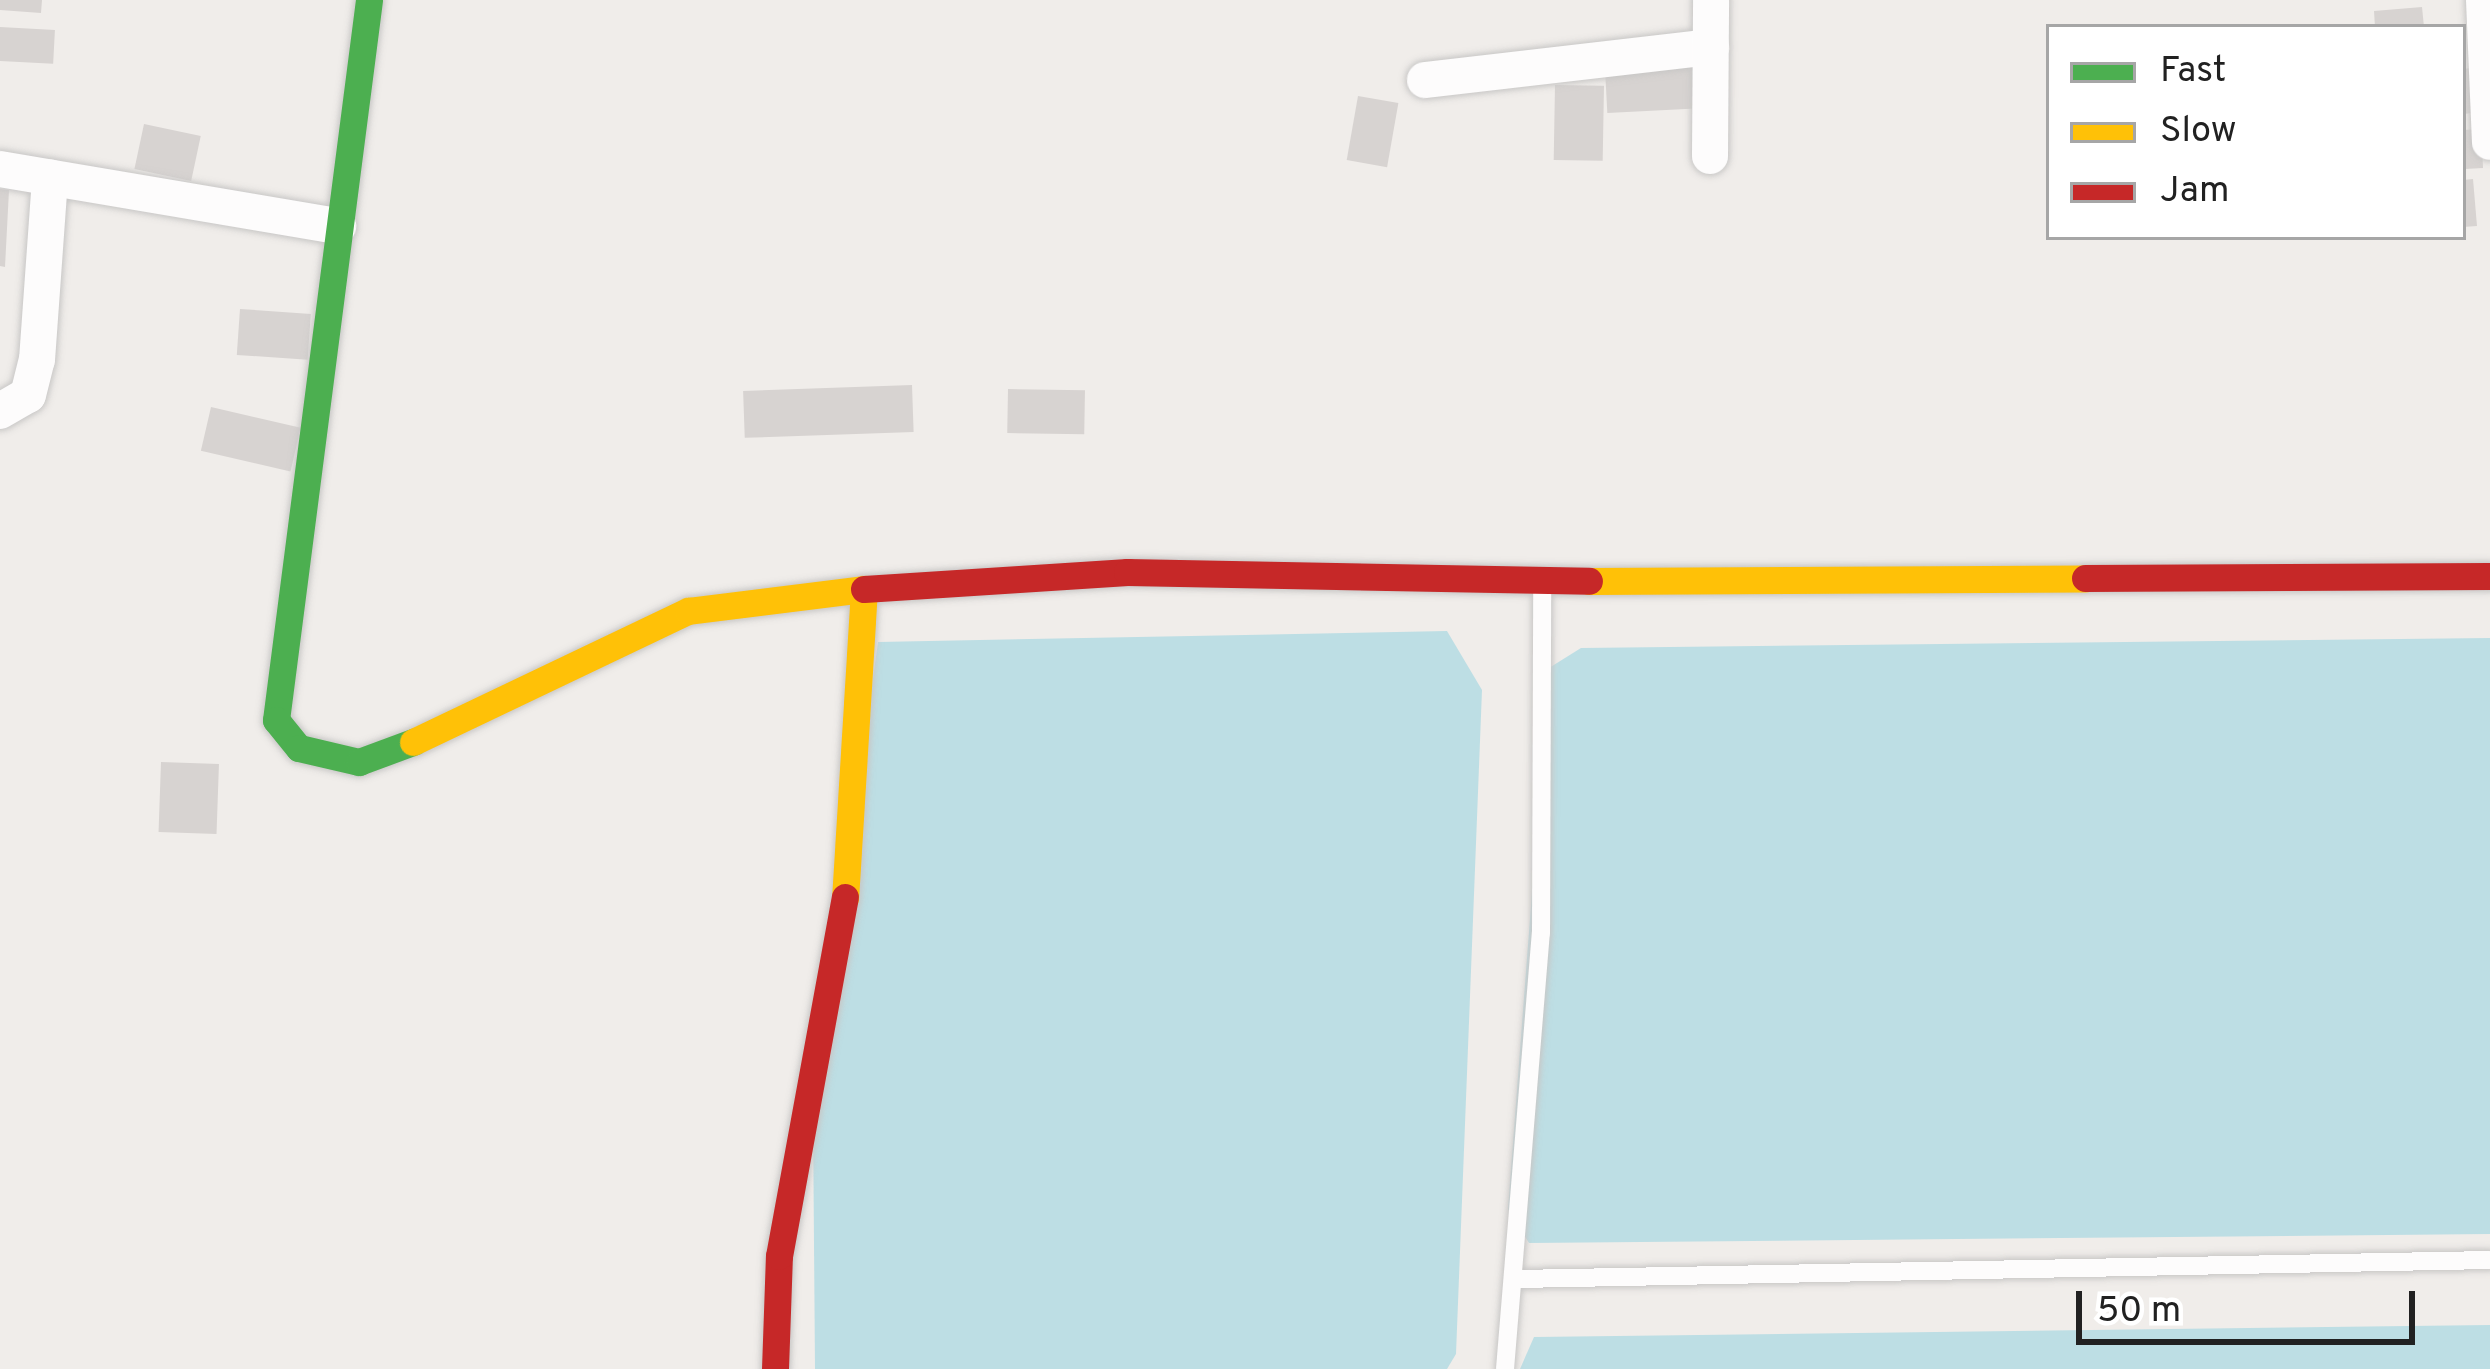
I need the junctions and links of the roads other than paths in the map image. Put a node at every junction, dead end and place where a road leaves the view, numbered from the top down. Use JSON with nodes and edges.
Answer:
{"nodes":[{"id":1,"x":369,"y":0,"type":"edge"},
{"id":2,"x":1711,"y":0,"type":"edge"},
{"id":3,"x":2483,"y":0,"type":"edge"},
{"id":4,"x":1711,"y":47,"type":"junction"},
{"id":5,"x":1425,"y":80,"type":"dead end"},
{"id":6,"x":2490,"y":142,"type":"edge"},
{"id":7,"x":1711,"y":156,"type":"dead end"},
{"id":8,"x":0,"y":169,"type":"edge"},
{"id":9,"x":50,"y":177,"type":"junction"},
{"id":10,"x":338,"y":226,"type":"junction"},
{"id":11,"x":0,"y":411,"type":"edge"},
{"id":12,"x":2490,"y":576,"type":"edge"},
{"id":13,"x":1542,"y":581,"type":"junction"},
{"id":14,"x":865,"y":589,"type":"junction"},
{"id":15,"x":2490,"y":1260,"type":"edge"},
{"id":16,"x":1517,"y":1279,"type":"junction"},
{"id":17,"x":775,"y":1369,"type":"edge"},
{"id":18,"x":1505,"y":1369,"type":"edge"}],
"edges":[{"from":1,"to":10,"type":"street"},
{"from":2,"to":4,"type":"street"},
{"from":3,"to":6,"type":"street"},
{"from":4,"to":5,"type":"street"},
{"from":4,"to":7,"type":"street"},
{"from":8,"to":9,"type":"street"},
{"from":9,"to":10,"type":"street"},
{"from":9,"to":11,"type":"street"},
{"from":10,"to":14,"type":"street"},
{"from":12,"to":13,"type":"street"},
{"from":13,"to":14,"type":"street"},
{"from":13,"to":16,"type":"lane"},
{"from":14,"to":17,"type":"street"},
{"from":15,"to":16,"type":"lane"},
{"from":16,"to":18,"type":"lane"}]}
